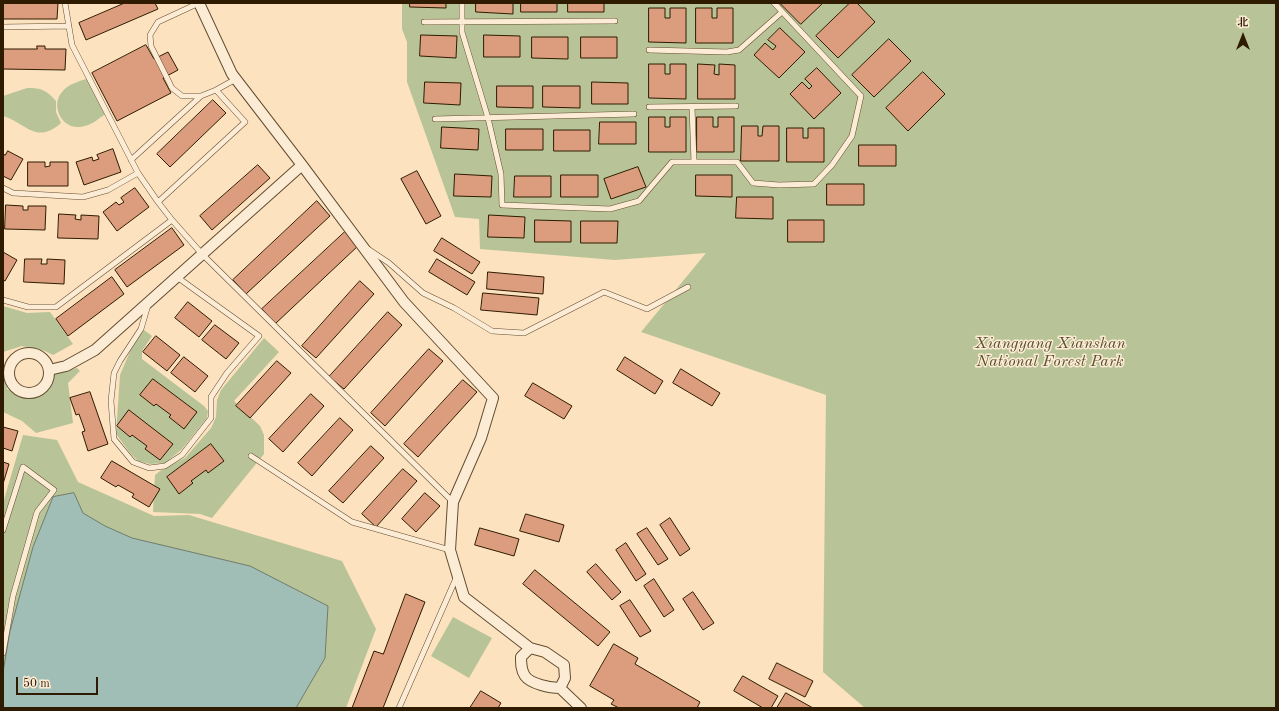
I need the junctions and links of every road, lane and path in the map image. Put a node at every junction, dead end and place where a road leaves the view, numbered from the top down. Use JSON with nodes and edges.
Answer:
{"nodes":[{"id":1,"x":65,"y":3,"type":"edge"},
{"id":2,"x":199,"y":3,"type":"edge"},
{"id":3,"x":462,"y":3,"type":"edge"},
{"id":4,"x":774,"y":3,"type":"edge"},
{"id":5,"x":782,"y":12,"type":"junction"},
{"id":6,"x":615,"y":21,"type":"dead end"},
{"id":7,"x":424,"y":22,"type":"dead end"},
{"id":8,"x":462,"y":23,"type":"junction"},
{"id":9,"x":69,"y":26,"type":"junction"},
{"id":10,"x":3,"y":27,"type":"edge"},
{"id":11,"x":649,"y":50,"type":"dead end"},
{"id":12,"x":236,"y":79,"type":"junction"},
{"id":13,"x":216,"y":90,"type":"junction"},
{"id":14,"x":201,"y":96,"type":"junction"},
{"id":15,"x":736,"y":106,"type":"dead end"},
{"id":16,"x":649,"y":107,"type":"dead end"},
{"id":17,"x":692,"y":107,"type":"junction"},
{"id":18,"x":634,"y":114,"type":"dead end"},
{"id":19,"x":488,"y":118,"type":"junction"},
{"id":20,"x":435,"y":120,"type":"dead end"},
{"id":21,"x":131,"y":160,"type":"junction"},
{"id":22,"x":694,"y":162,"type":"junction"},
{"id":23,"x":302,"y":165,"type":"junction"},
{"id":24,"x":138,"y":173,"type":"junction"},
{"id":25,"x":3,"y":188,"type":"edge"},
{"id":26,"x":158,"y":202,"type":"junction"},
{"id":27,"x":172,"y":220,"type":"junction"},
{"id":28,"x":361,"y":244,"type":"junction"},
{"id":29,"x":202,"y":254,"type":"junction"},
{"id":30,"x":177,"y":277,"type":"junction"},
{"id":31,"x":688,"y":287,"type":"dead end"},
{"id":32,"x":3,"y":300,"type":"edge"},
{"id":33,"x":149,"y":302,"type":"junction"},
{"id":34,"x":49,"y":370,"type":"junction"},
{"id":35,"x":6,"y":374,"type":"edge"},
{"id":36,"x":251,"y":456,"type":"dead end"},
{"id":37,"x":453,"y":502,"type":"junction"},
{"id":38,"x":3,"y":530,"type":"edge"},
{"id":39,"x":450,"y":550,"type":"junction"},
{"id":40,"x":457,"y":576,"type":"junction"},
{"id":41,"x":530,"y":648,"type":"junction"},
{"id":42,"x":3,"y":653,"type":"edge"},
{"id":43,"x":560,"y":688,"type":"junction"},
{"id":44,"x":399,"y":708,"type":"edge"},
{"id":45,"x":581,"y":708,"type":"edge"}],
"edges":[{"from":1,"to":9,"type":"lane"},
{"from":2,"to":12,"type":"street"},
{"from":2,"to":14,"type":"lane"},
{"from":3,"to":8,"type":"lane"},
{"from":4,"to":5,"type":"lane"},
{"from":5,"to":11,"type":"lane"},
{"from":5,"to":22,"type":"lane"},
{"from":6,"to":8,"type":"lane"},
{"from":7,"to":8,"type":"lane"},
{"from":8,"to":19,"type":"lane"},
{"from":9,"to":10,"type":"lane"},
{"from":9,"to":21,"type":"lane"},
{"from":12,"to":13,"type":"lane"},
{"from":12,"to":23,"type":"street"},
{"from":13,"to":14,"type":"lane"},
{"from":13,"to":26,"type":"lane"},
{"from":14,"to":21,"type":"lane"},
{"from":15,"to":17,"type":"lane"},
{"from":16,"to":17,"type":"lane"},
{"from":17,"to":22,"type":"lane"},
{"from":18,"to":19,"type":"lane"},
{"from":19,"to":20,"type":"lane"},
{"from":19,"to":22,"type":"lane"},
{"from":21,"to":24,"type":"lane"},
{"from":23,"to":28,"type":"street"},
{"from":23,"to":29,"type":"street"},
{"from":24,"to":25,"type":"lane"},
{"from":24,"to":26,"type":"lane"},
{"from":26,"to":27,"type":"lane"},
{"from":27,"to":29,"type":"lane"},
{"from":27,"to":32,"type":"lane"},
{"from":28,"to":31,"type":"lane"},
{"from":28,"to":37,"type":"street"},
{"from":29,"to":30,"type":"street"},
{"from":29,"to":37,"type":"lane"},
{"from":30,"to":33,"type":"street"},
{"from":30,"to":33,"type":"lane"},
{"from":33,"to":34,"type":"street"},
{"from":34,"to":35,"type":"street"},
{"from":34,"to":35,"type":"street"},
{"from":36,"to":39,"type":"lane"},
{"from":37,"to":39,"type":"street"},
{"from":38,"to":42,"type":"lane"},
{"from":39,"to":40,"type":"street"},
{"from":40,"to":41,"type":"street"},
{"from":40,"to":44,"type":"lane"},
{"from":41,"to":43,"type":"street"},
{"from":41,"to":43,"type":"street"},
{"from":43,"to":45,"type":"street"}]}
